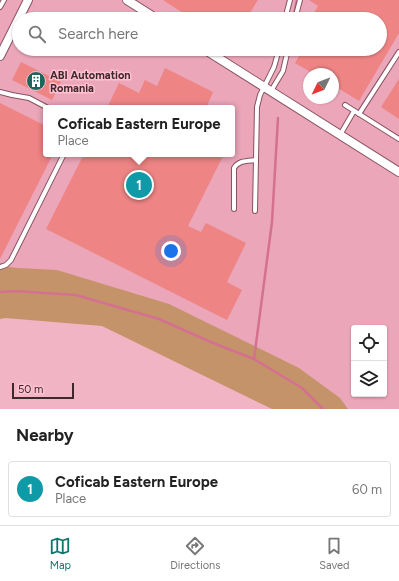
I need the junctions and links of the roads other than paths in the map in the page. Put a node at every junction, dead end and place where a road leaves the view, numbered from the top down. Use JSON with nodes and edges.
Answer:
{"nodes":[{"id":1,"x":4,"y":0,"type":"edge"},
{"id":2,"x":28,"y":0,"type":"edge"},
{"id":3,"x":127,"y":0,"type":"edge"},
{"id":4,"x":290,"y":0,"type":"edge"},
{"id":5,"x":300,"y":0,"type":"edge"},
{"id":6,"x":0,"y":7,"type":"edge"},
{"id":7,"x":22,"y":12,"type":"edge"},
{"id":8,"x":146,"y":12,"type":"edge"},
{"id":9,"x":287,"y":12,"type":"edge"},
{"id":10,"x":297,"y":12,"type":"edge"},
{"id":11,"x":12,"y":32,"type":"edge"},
{"id":12,"x":399,"y":52,"type":"edge"},
{"id":13,"x":0,"y":56,"type":"edge"},
{"id":14,"x":215,"y":56,"type":"edge"},
{"id":15,"x":276,"y":56,"type":"edge"},
{"id":16,"x":286,"y":56,"type":"edge"},
{"id":17,"x":268,"y":89,"type":"junction"},
{"id":18,"x":0,"y":92,"type":"edge"},
{"id":19,"x":43,"y":105,"type":"edge"},
{"id":20,"x":344,"y":105,"type":"dead end"},
{"id":21,"x":354,"y":111,"type":"junction"},
{"id":22,"x":359,"y":114,"type":"junction"},
{"id":23,"x":340,"y":135,"type":"junction"},
{"id":24,"x":399,"y":140,"type":"edge"},
{"id":25,"x":62,"y":157,"type":"edge"},
{"id":26,"x":256,"y":160,"type":"junction"},
{"id":27,"x":399,"y":172,"type":"edge"},
{"id":28,"x":234,"y":209,"type":"dead end"},
{"id":29,"x":254,"y":211,"type":"dead end"},
{"id":30,"x":0,"y":267,"type":"edge"}],
"edges":[{"from":1,"to":6,"type":"lane"},
{"from":2,"to":7,"type":"street"},
{"from":3,"to":8,"type":"street"},
{"from":4,"to":9,"type":"lane"},
{"from":5,"to":10,"type":"lane"},
{"from":11,"to":13,"type":"street"},
{"from":12,"to":22,"type":"lane"},
{"from":14,"to":17,"type":"street"},
{"from":15,"to":17,"type":"lane"},
{"from":16,"to":17,"type":"lane"},
{"from":17,"to":23,"type":"street"},
{"from":17,"to":26,"type":"lane"},
{"from":18,"to":19,"type":"lane"},
{"from":20,"to":21,"type":"lane"},
{"from":21,"to":22,"type":"lane"},
{"from":21,"to":23,"type":"lane"},
{"from":22,"to":24,"type":"lane"},
{"from":23,"to":27,"type":"street"},
{"from":25,"to":30,"type":"lane"},
{"from":26,"to":28,"type":"lane"},
{"from":26,"to":29,"type":"lane"}]}
